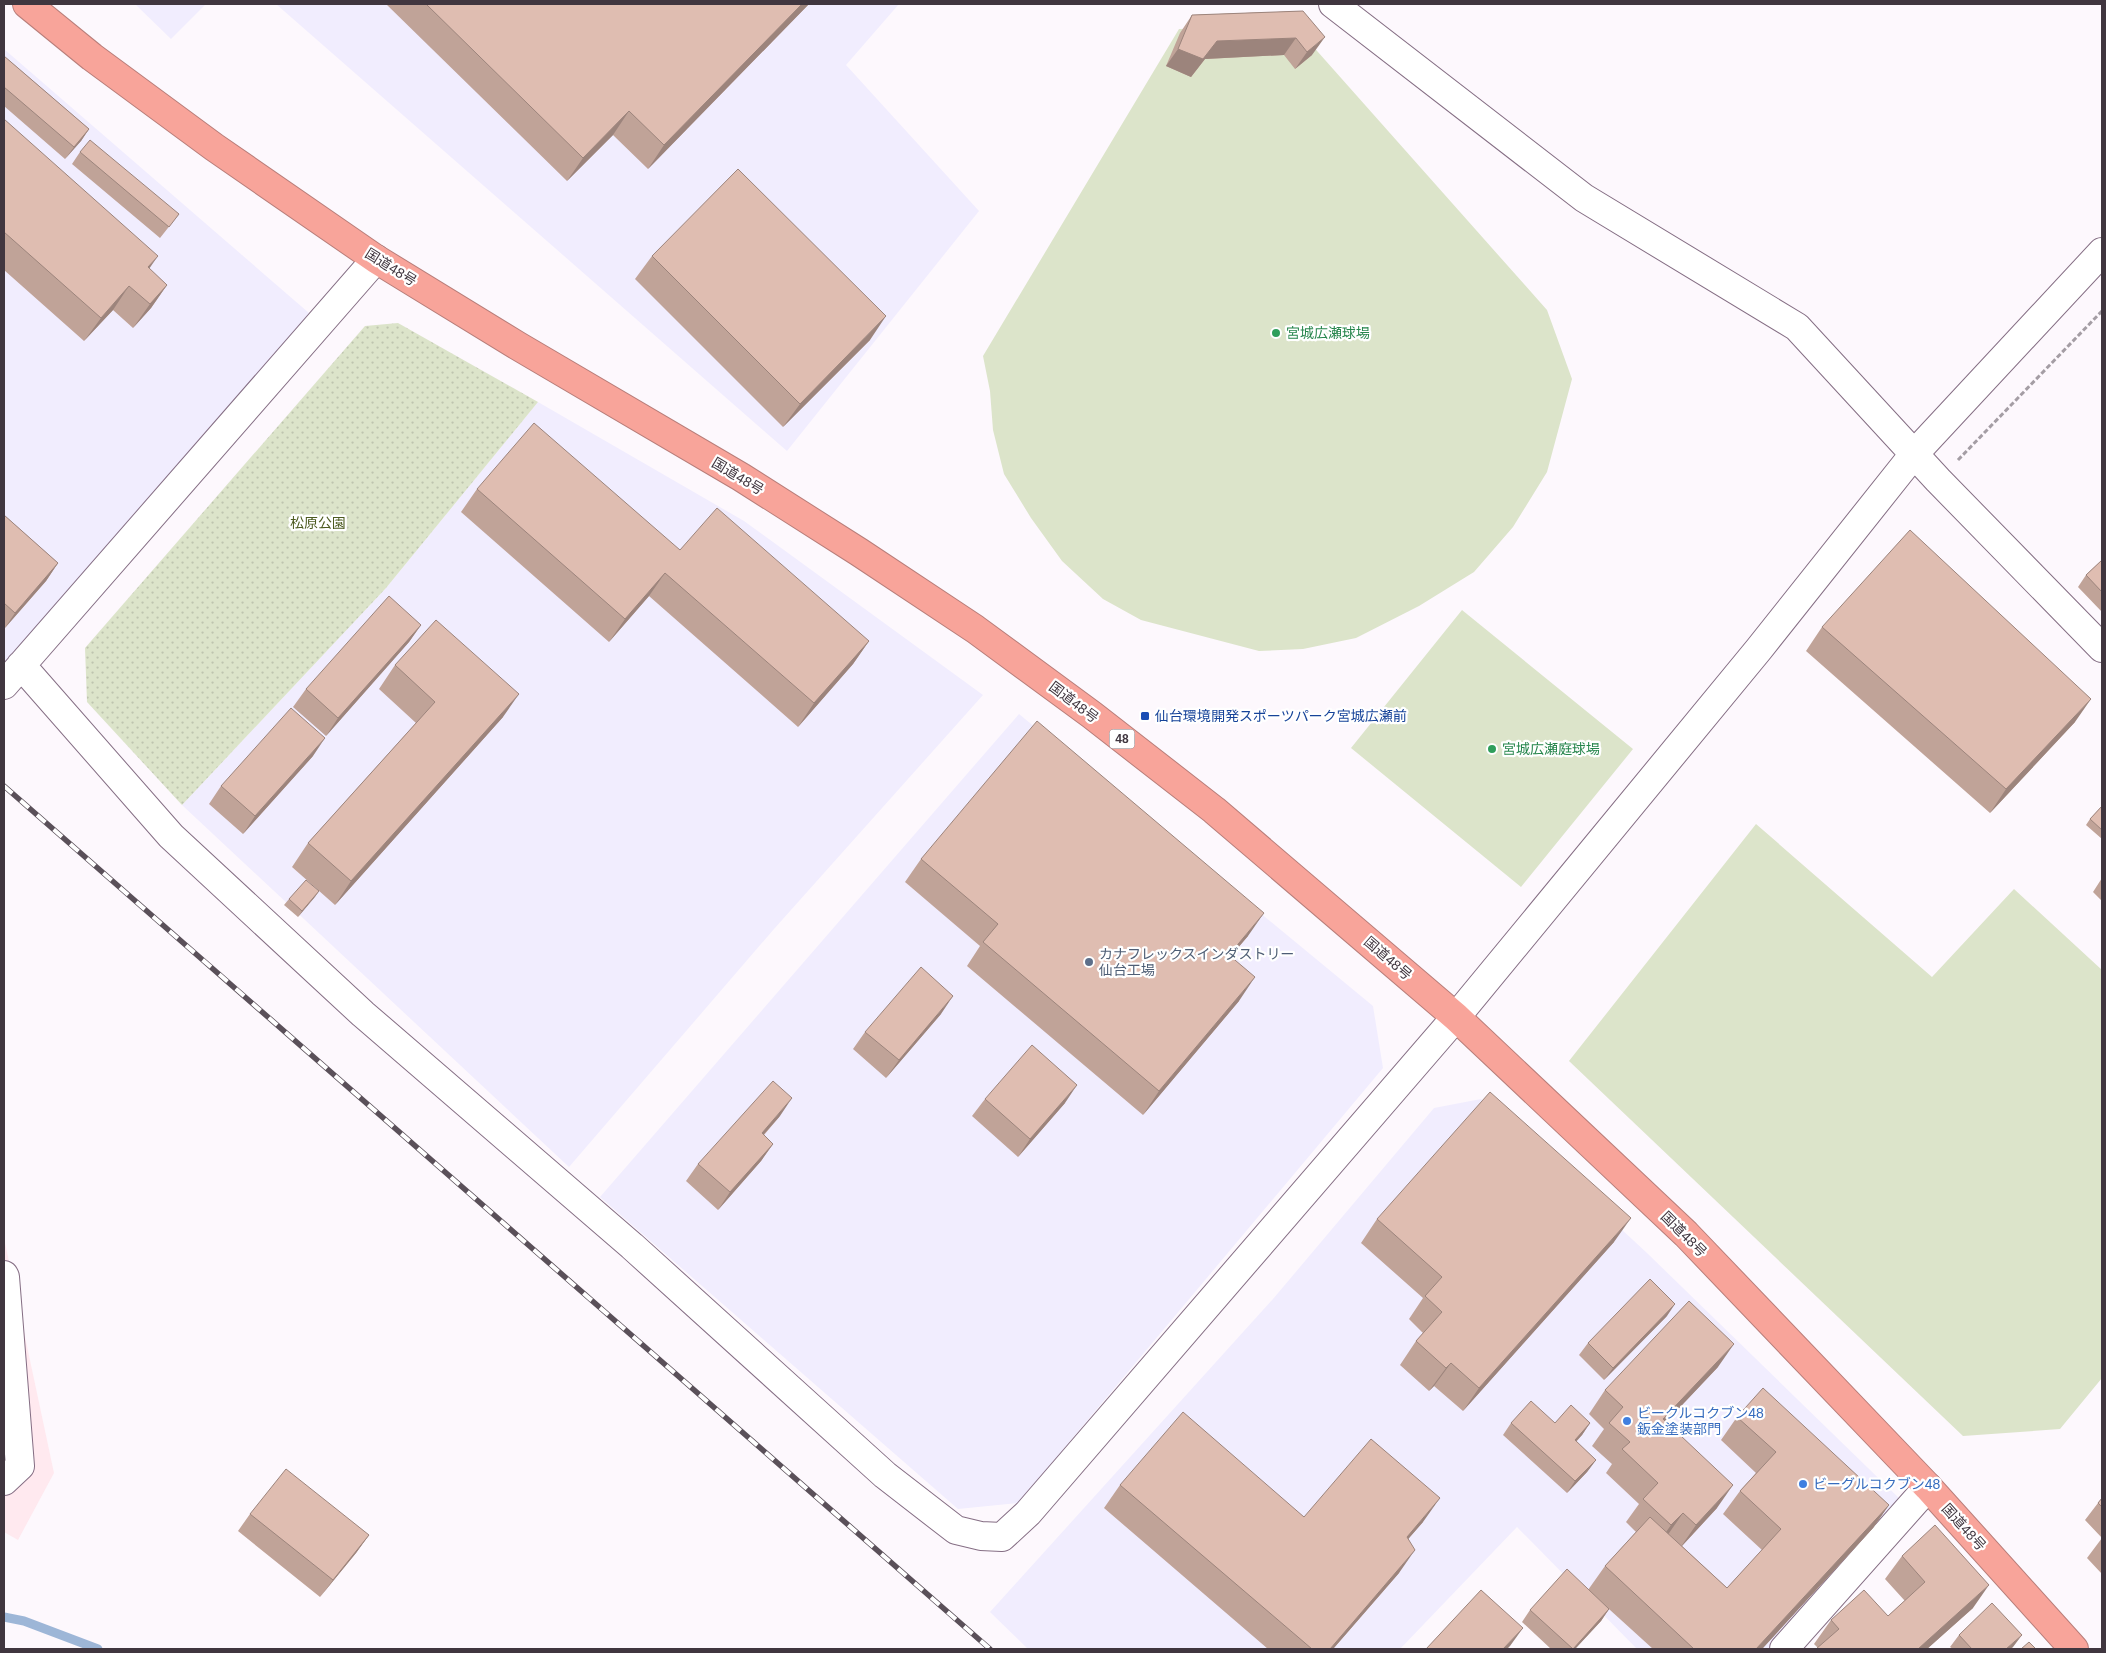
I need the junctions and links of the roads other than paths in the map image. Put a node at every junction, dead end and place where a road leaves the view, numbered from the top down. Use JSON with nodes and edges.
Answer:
{"nodes":[{"id":1,"x":27,"y":4,"type":"edge"},
{"id":2,"x":1333,"y":4,"type":"edge"},
{"id":3,"x":2102,"y":252,"type":"edge"},
{"id":4,"x":376,"y":258,"type":"junction"},
{"id":5,"x":1914,"y":454,"type":"junction"},
{"id":6,"x":2102,"y":648,"type":"edge"},
{"id":7,"x":12,"y":675,"type":"edge"},
{"id":8,"x":1456,"y":1017,"type":"junction"},
{"id":9,"x":4,"y":1276,"type":"edge"},
{"id":10,"x":4,"y":1481,"type":"edge"},
{"id":11,"x":1928,"y":1487,"type":"junction"},
{"id":12,"x":1784,"y":1649,"type":"edge"},
{"id":13,"x":2074,"y":1649,"type":"edge"}],
"edges":[{"from":1,"to":4,"type":"highway","name":"国道48号","number":"48"},
{"from":2,"to":5,"type":"street"},
{"from":3,"to":5,"type":"street"},
{"from":4,"to":7,"type":"street"},
{"from":4,"to":8,"type":"highway","name":"国道48号","number":"48"},
{"from":5,"to":6,"type":"street"},
{"from":5,"to":8,"type":"street"},
{"from":7,"to":8,"type":"street"},
{"from":8,"to":11,"type":"highway","name":"国道48号","number":"48"},
{"from":9,"to":10,"type":"street"},
{"from":11,"to":12,"type":"street"},
{"from":11,"to":13,"type":"highway","name":"国道48号","number":"48"}]}
